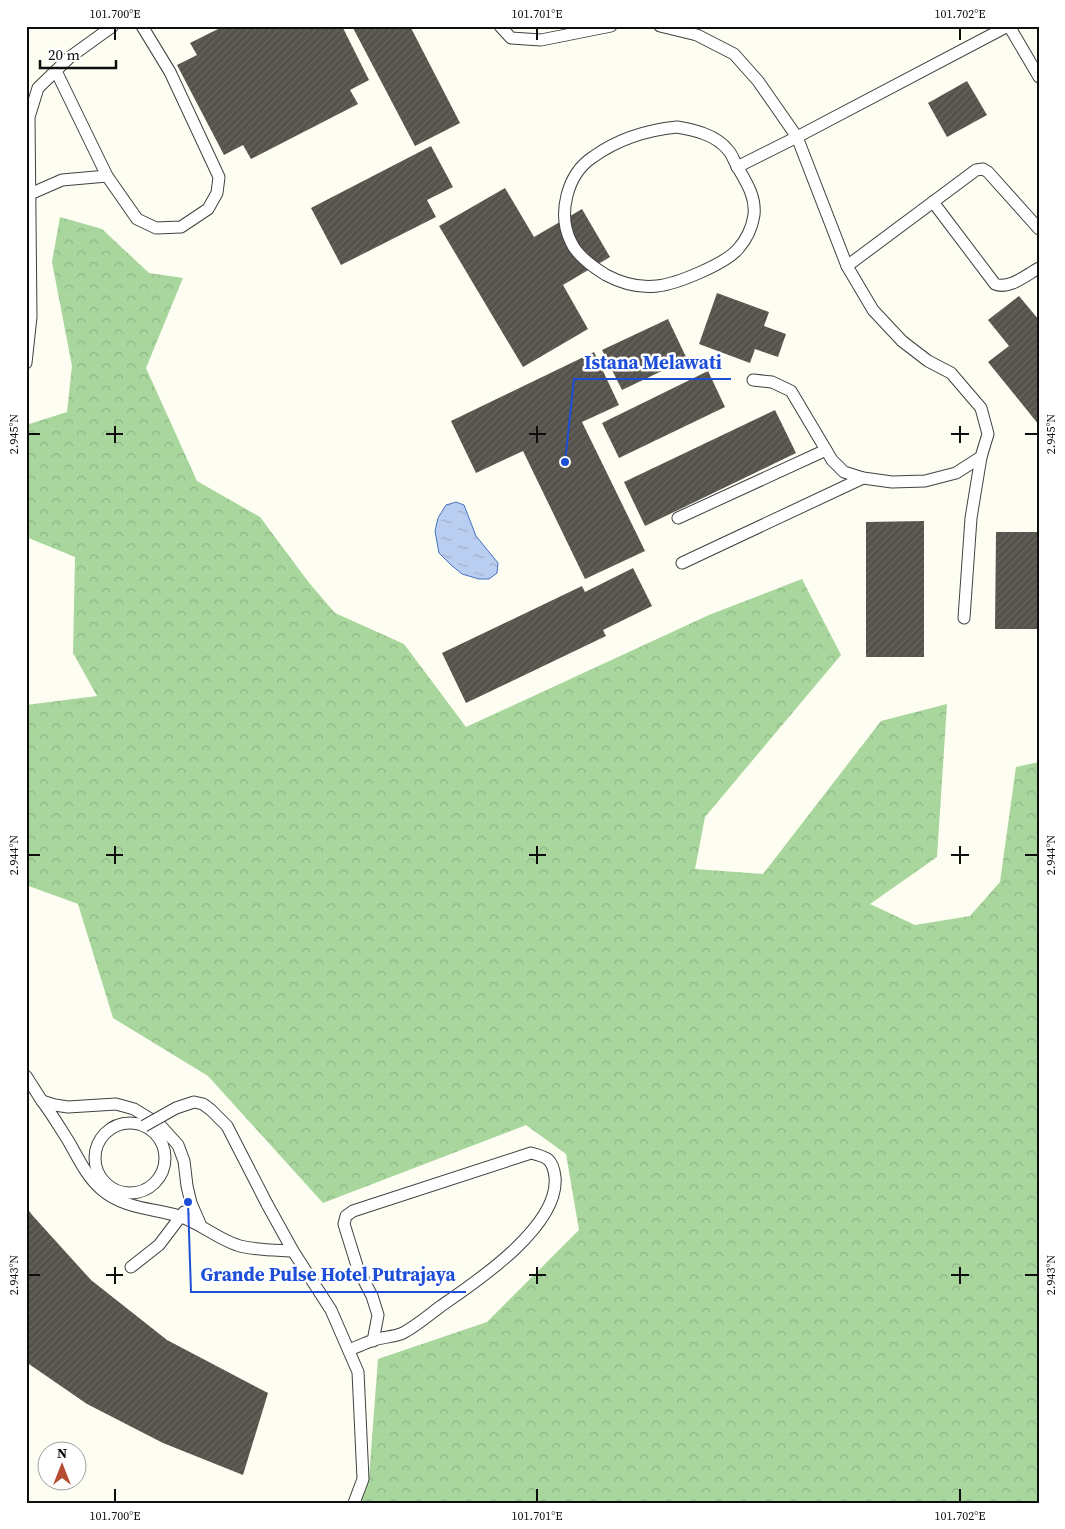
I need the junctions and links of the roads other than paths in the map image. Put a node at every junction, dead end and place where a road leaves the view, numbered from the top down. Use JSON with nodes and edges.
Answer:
{"nodes":[{"id":1,"x":113,"y":26,"type":"edge"},
{"id":2,"x":142,"y":26,"type":"edge"},
{"id":3,"x":500,"y":26,"type":"edge"},
{"id":4,"x":611,"y":26,"type":"edge"},
{"id":5,"x":660,"y":26,"type":"edge"},
{"id":6,"x":1009,"y":26,"type":"edge"},
{"id":7,"x":56,"y":71,"type":"junction"},
{"id":8,"x":1039,"y":77,"type":"edge"},
{"id":9,"x":797,"y":138,"type":"junction"},
{"id":10,"x":737,"y":166,"type":"junction"},
{"id":11,"x":107,"y":176,"type":"junction"},
{"id":12,"x":30,"y":194,"type":"junction"},
{"id":13,"x":933,"y":202,"type":"junction"},
{"id":14,"x":1039,"y":229,"type":"edge"},
{"id":15,"x":847,"y":266,"type":"junction"},
{"id":16,"x":1039,"y":268,"type":"edge"},
{"id":17,"x":26,"y":363,"type":"edge"},
{"id":18,"x":753,"y":380,"type":"dead end"},
{"id":19,"x":826,"y":450,"type":"junction"},
{"id":20,"x":981,"y":458,"type":"junction"},
{"id":21,"x":863,"y":478,"type":"junction"},
{"id":22,"x":678,"y":518,"type":"dead end"},
{"id":23,"x":682,"y":563,"type":"dead end"},
{"id":24,"x":964,"y":618,"type":"dead end"},
{"id":25,"x":26,"y":1076,"type":"edge"},
{"id":26,"x":42,"y":1101,"type":"junction"},
{"id":27,"x":144,"y":1126,"type":"junction"},
{"id":28,"x":191,"y":1203,"type":"junction"},
{"id":29,"x":180,"y":1216,"type":"junction"},
{"id":30,"x":201,"y":1226,"type":"junction"},
{"id":31,"x":293,"y":1251,"type":"junction"},
{"id":32,"x":131,"y":1266,"type":"dead end"},
{"id":33,"x":373,"y":1340,"type":"junction"},
{"id":34,"x":349,"y":1350,"type":"junction"},
{"id":35,"x":354,"y":1503,"type":"edge"}],
"edges":[{"from":1,"to":7,"type":"lane"},
{"from":2,"to":11,"type":"lane"},
{"from":3,"to":4,"type":"lane"},
{"from":5,"to":9,"type":"lane"},
{"from":6,"to":8,"type":"lane"},
{"from":6,"to":9,"type":"lane"},
{"from":7,"to":11,"type":"lane"},
{"from":7,"to":12,"type":"lane"},
{"from":9,"to":10,"type":"lane"},
{"from":9,"to":15,"type":"lane"},
{"from":10,"to":10,"type":"lane"},
{"from":11,"to":12,"type":"lane"},
{"from":12,"to":17,"type":"lane"},
{"from":13,"to":14,"type":"lane"},
{"from":13,"to":15,"type":"lane"},
{"from":13,"to":16,"type":"lane"},
{"from":15,"to":20,"type":"lane"},
{"from":18,"to":19,"type":"lane"},
{"from":19,"to":21,"type":"lane"},
{"from":19,"to":22,"type":"lane"},
{"from":20,"to":21,"type":"lane"},
{"from":20,"to":24,"type":"lane"},
{"from":21,"to":23,"type":"lane"},
{"from":25,"to":26,"type":"lane"},
{"from":26,"to":28,"type":"lane"},
{"from":26,"to":29,"type":"lane"},
{"from":27,"to":27,"type":"lane"},
{"from":27,"to":31,"type":"lane","bridge":true},
{"from":28,"to":29,"type":"lane"},
{"from":28,"to":30,"type":"lane"},
{"from":29,"to":30,"type":"lane"},
{"from":29,"to":32,"type":"lane"},
{"from":30,"to":31,"type":"lane"},
{"from":31,"to":34,"type":"lane"},
{"from":33,"to":33,"type":"lane"},
{"from":33,"to":34,"type":"lane"},
{"from":34,"to":35,"type":"lane"}]}
